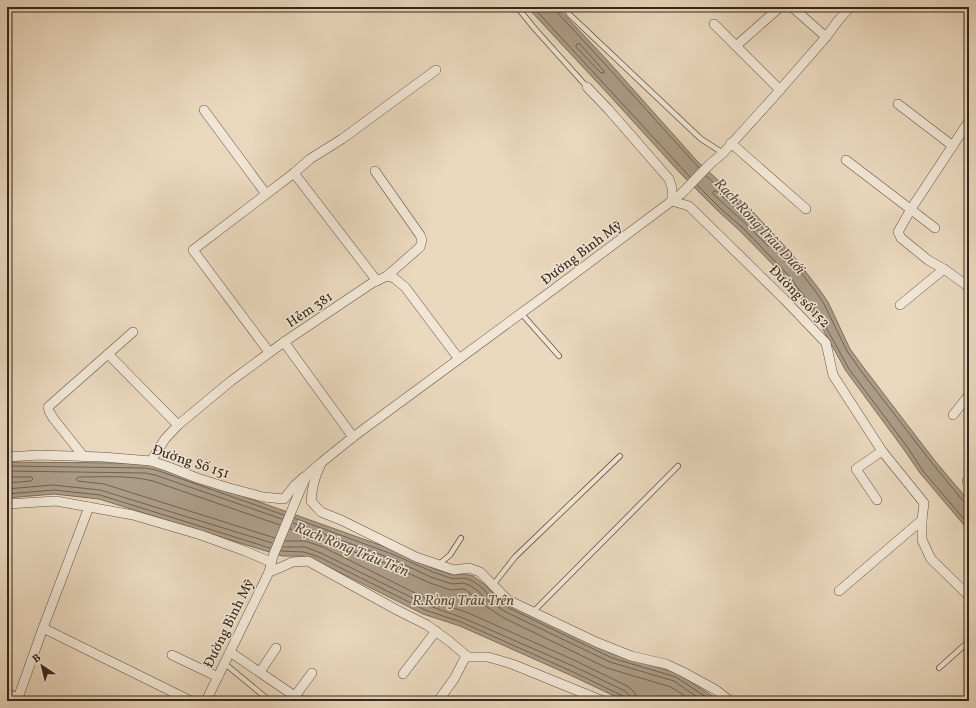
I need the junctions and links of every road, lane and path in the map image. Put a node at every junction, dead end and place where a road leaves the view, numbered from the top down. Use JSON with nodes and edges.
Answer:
{"nodes":[{"id":1,"x":517,"y":7,"type":"edge"},
{"id":2,"x":565,"y":7,"type":"edge"},
{"id":3,"x":780,"y":7,"type":"edge"},
{"id":4,"x":792,"y":7,"type":"edge"},
{"id":5,"x":850,"y":7,"type":"edge"},
{"id":6,"x":714,"y":24,"type":"dead end"},
{"id":7,"x":826,"y":37,"type":"junction"},
{"id":8,"x":736,"y":46,"type":"junction"},
{"id":9,"x":436,"y":70,"type":"dead end"},
{"id":10,"x":587,"y":87,"type":"joint"},
{"id":11,"x":780,"y":90,"type":"junction"},
{"id":12,"x":898,"y":104,"type":"dead end"},
{"id":13,"x":204,"y":110,"type":"dead end"},
{"id":14,"x":969,"y":121,"type":"edge"},
{"id":15,"x":731,"y":143,"type":"junction"},
{"id":16,"x":953,"y":146,"type":"junction"},
{"id":17,"x":723,"y":153,"type":"junction"},
{"id":18,"x":846,"y":160,"type":"dead end"},
{"id":19,"x":374,"y":170,"type":"dead end"},
{"id":20,"x":294,"y":173,"type":"junction"},
{"id":21,"x":266,"y":194,"type":"junction"},
{"id":22,"x":672,"y":201,"type":"junction"},
{"id":23,"x":806,"y":209,"type":"dead end"},
{"id":24,"x":911,"y":209,"type":"junction"},
{"id":25,"x":935,"y":228,"type":"dead end"},
{"id":26,"x":944,"y":269,"type":"junction"},
{"id":27,"x":388,"y":276,"type":"junction"},
{"id":28,"x":377,"y":281,"type":"junction"},
{"id":29,"x":969,"y":287,"type":"edge"},
{"id":30,"x":900,"y":305,"type":"dead end"},
{"id":31,"x":521,"y":313,"type":"junction"},
{"id":32,"x":134,"y":332,"type":"dead end"},
{"id":33,"x":284,"y":342,"type":"junction"},
{"id":34,"x":269,"y":352,"type":"junction"},
{"id":35,"x":108,"y":354,"type":"junction"},
{"id":36,"x":559,"y":356,"type":"dead end"},
{"id":37,"x":459,"y":359,"type":"junction"},
{"id":38,"x":969,"y":395,"type":"edge"},
{"id":39,"x":953,"y":415,"type":"dead end"},
{"id":40,"x":178,"y":425,"type":"junction"},
{"id":41,"x":353,"y":437,"type":"junction"},
{"id":42,"x":882,"y":451,"type":"junction"},
{"id":43,"x":84,"y":456,"type":"junction"},
{"id":44,"x":620,"y":456,"type":"dead end"},
{"id":45,"x":7,"y":457,"type":"edge"},
{"id":46,"x":151,"y":461,"type":"junction"},
{"id":47,"x":322,"y":462,"type":"junction"},
{"id":48,"x":678,"y":466,"type":"dead end"},
{"id":49,"x":307,"y":475,"type":"junction"},
{"id":50,"x":877,"y":500,"type":"dead end"},
{"id":51,"x":7,"y":504,"type":"edge"},
{"id":52,"x":89,"y":507,"type":"junction"},
{"id":53,"x":922,"y":520,"type":"junction"},
{"id":54,"x":461,"y":538,"type":"dead end"},
{"id":55,"x":272,"y":559,"type":"junction"},
{"id":56,"x":438,"y":565,"type":"junction"},
{"id":57,"x":268,"y":572,"type":"junction"},
{"id":58,"x":493,"y":585,"type":"junction"},
{"id":59,"x":839,"y":591,"type":"dead end"},
{"id":60,"x":969,"y":596,"type":"edge"},
{"id":61,"x":533,"y":612,"type":"junction"},
{"id":62,"x":43,"y":628,"type":"junction"},
{"id":63,"x":436,"y":631,"type":"junction"},
{"id":64,"x":969,"y":641,"type":"edge"},
{"id":65,"x":276,"y":648,"type":"dead end"},
{"id":66,"x":230,"y":652,"type":"junction"},
{"id":67,"x":172,"y":656,"type":"dead end"},
{"id":68,"x":466,"y":656,"type":"junction"},
{"id":69,"x":224,"y":663,"type":"junction"},
{"id":70,"x":939,"y":668,"type":"dead end"},
{"id":71,"x":260,"y":672,"type":"junction"},
{"id":72,"x":312,"y":673,"type":"dead end"},
{"id":73,"x":403,"y":674,"type":"dead end"},
{"id":74,"x":218,"y":677,"type":"junction"},
{"id":75,"x":7,"y":691,"type":"edge"},
{"id":76,"x":18,"y":698,"type":"edge"},
{"id":77,"x":299,"y":698,"type":"edge"},
{"id":78,"x":597,"y":700,"type":"edge"},
{"id":79,"x":191,"y":701,"type":"edge"},
{"id":80,"x":206,"y":701,"type":"edge"},
{"id":81,"x":270,"y":701,"type":"edge"},
{"id":82,"x":438,"y":701,"type":"edge"},
{"id":83,"x":730,"y":701,"type":"edge"}],
"edges":[{"from":1,"to":10,"type":"lane"},
{"from":2,"to":17,"type":"lane"},
{"from":3,"to":8,"type":"street"},
{"from":4,"to":7,"type":"street"},
{"from":5,"to":7,"type":"street","name":"Đường Bình Mỹ"},
{"from":6,"to":8,"type":"street"},
{"from":7,"to":11,"type":"street","name":"Đường Bình Mỹ"},
{"from":8,"to":11,"type":"street"},
{"from":9,"to":20,"type":"street"},
{"from":10,"to":22,"type":"street"},
{"from":11,"to":15,"type":"street","name":"Đường Bình Mỹ"},
{"from":12,"to":16,"type":"street"},
{"from":13,"to":21,"type":"street"},
{"from":14,"to":16,"type":"street"},
{"from":15,"to":17,"type":"street","name":"Đường Bình Mỹ"},
{"from":15,"to":23,"type":"street"},
{"from":16,"to":24,"type":"street"},
{"from":17,"to":22,"type":"street","name":"Đường Bình Mỹ"},
{"from":18,"to":24,"type":"street"},
{"from":19,"to":27,"type":"street","name":"Hẻm 381"},
{"from":20,"to":21,"type":"street"},
{"from":20,"to":28,"type":"street"},
{"from":21,"to":34,"type":"street"},
{"from":22,"to":31,"type":"street","name":"Đường Bình Mỹ"},
{"from":22,"to":42,"type":"street","name":"Đường số 152"},
{"from":24,"to":25,"type":"street"},
{"from":24,"to":26,"type":"street"},
{"from":26,"to":29,"type":"street"},
{"from":26,"to":30,"type":"street"},
{"from":27,"to":28,"type":"street","name":"Hẻm 381"},
{"from":27,"to":37,"type":"street"},
{"from":28,"to":33,"type":"street","name":"Hẻm 381"},
{"from":31,"to":36,"type":"lane"},
{"from":31,"to":37,"type":"street","name":"Đường Bình Mỹ"},
{"from":32,"to":35,"type":"street"},
{"from":33,"to":34,"type":"street","name":"Hẻm 381"},
{"from":33,"to":41,"type":"street"},
{"from":34,"to":40,"type":"street","name":"Hẻm 381"},
{"from":35,"to":40,"type":"street"},
{"from":35,"to":43,"type":"street"},
{"from":37,"to":41,"type":"street","name":"Đường Bình Mỹ"},
{"from":38,"to":39,"type":"street"},
{"from":40,"to":46,"type":"street","name":"Hẻm 381"},
{"from":41,"to":47,"type":"street","name":"Đường Bình Mỹ"},
{"from":42,"to":50,"type":"street"},
{"from":42,"to":53,"type":"street","name":"Đường số 152"},
{"from":43,"to":45,"type":"street","name":"Đường Số 151"},
{"from":43,"to":46,"type":"street","name":"Đường Số 151"},
{"from":44,"to":58,"type":"lane"},
{"from":46,"to":49,"type":"street","name":"Đường Số 151"},
{"from":47,"to":49,"type":"street","name":"Đường Bình Mỹ"},
{"from":47,"to":56,"type":"street"},
{"from":48,"to":61,"type":"lane"},
{"from":49,"to":55,"type":"street","name":"Đường Bình Mỹ"},
{"from":51,"to":52,"type":"street"},
{"from":52,"to":55,"type":"street"},
{"from":52,"to":62,"type":"street"},
{"from":53,"to":59,"type":"street"},
{"from":53,"to":60,"type":"street","name":"Đường số 152"},
{"from":54,"to":56,"type":"lane"},
{"from":55,"to":57,"type":"street","name":"Đường Bình Mỹ"},
{"from":56,"to":58,"type":"street"},
{"from":57,"to":63,"type":"street"},
{"from":57,"to":66,"type":"street","name":"Đường Bình Mỹ"},
{"from":58,"to":61,"type":"street"},
{"from":61,"to":83,"type":"street"},
{"from":62,"to":76,"type":"street"},
{"from":62,"to":79,"type":"street"},
{"from":63,"to":68,"type":"street"},
{"from":63,"to":73,"type":"street"},
{"from":64,"to":70,"type":"lane"},
{"from":65,"to":71,"type":"street"},
{"from":66,"to":69,"type":"street","name":"Đường Bình Mỹ"},
{"from":66,"to":71,"type":"street"},
{"from":67,"to":74,"type":"street"},
{"from":68,"to":78,"type":"street"},
{"from":68,"to":82,"type":"street"},
{"from":69,"to":74,"type":"street","name":"Đường Bình Mỹ"},
{"from":69,"to":81,"type":"lane"},
{"from":71,"to":77,"type":"street"},
{"from":72,"to":77,"type":"street"},
{"from":74,"to":80,"type":"street","name":"Đường Bình Mỹ"},
{"from":75,"to":76,"type":"lane"}]}
